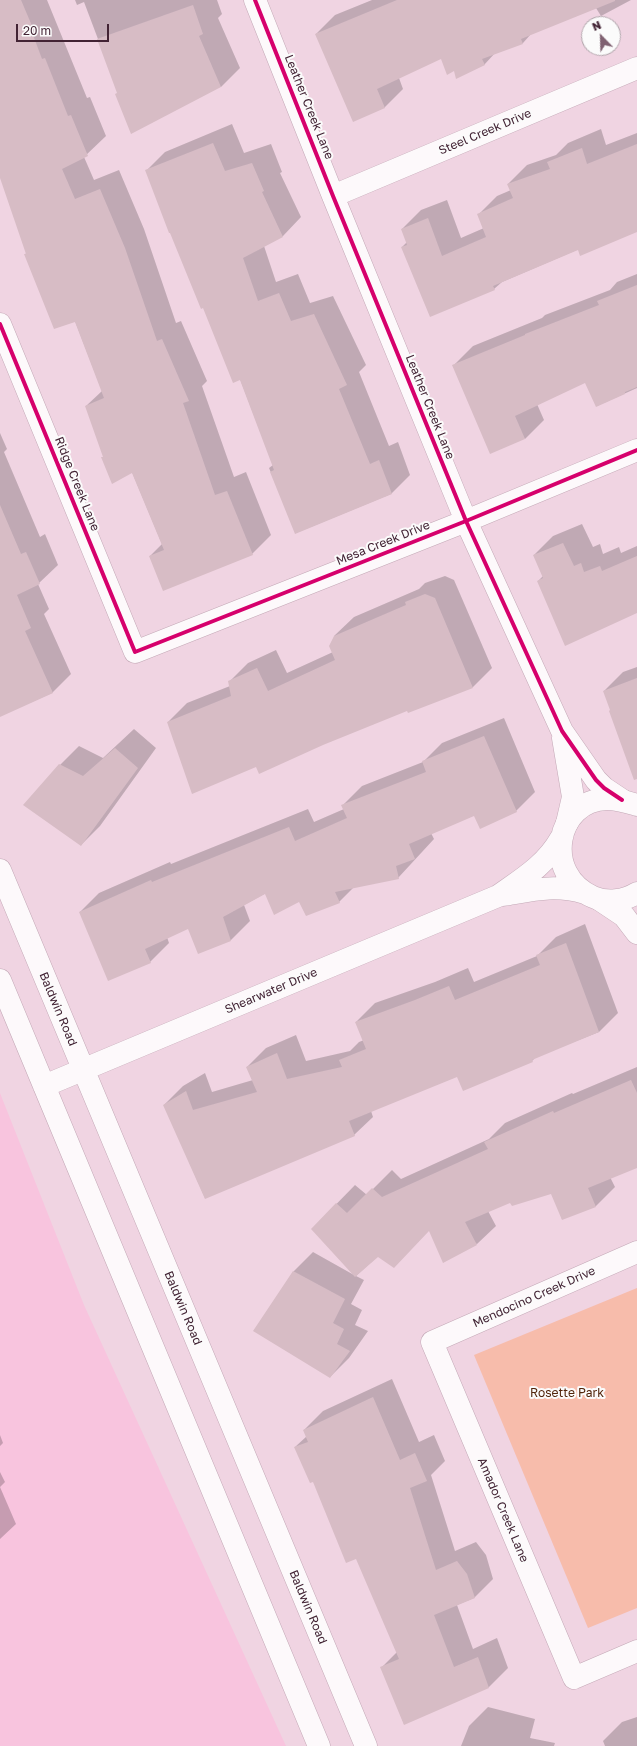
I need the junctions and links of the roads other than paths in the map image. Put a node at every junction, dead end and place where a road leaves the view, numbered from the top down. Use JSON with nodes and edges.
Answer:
{"nodes":[{"id":1,"x":255,"y":0,"type":"edge"},
{"id":2,"x":637,"y":68,"type":"edge"},
{"id":3,"x":333,"y":196,"type":"junction"},
{"id":4,"x":0,"y":324,"type":"edge"},
{"id":5,"x":637,"y":450,"type":"edge"},
{"id":6,"x":466,"y":521,"type":"junction"},
{"id":7,"x":135,"y":652,"type":"joint"},
{"id":8,"x":562,"y":730,"type":"junction"},
{"id":9,"x":630,"y":803,"type":"edge"},
{"id":10,"x":564,"y":831,"type":"junction"},
{"id":11,"x":0,"y":870,"type":"edge"},
{"id":12,"x":637,"y":893,"type":"edge"},
{"id":13,"x":498,"y":896,"type":"junction"},
{"id":14,"x":592,"y":897,"type":"junction"},
{"id":15,"x":637,"y":933,"type":"edge"},
{"id":16,"x":0,"y":980,"type":"edge"},
{"id":17,"x":83,"y":1070,"type":"junction"},
{"id":18,"x":44,"y":1086,"type":"junction"},
{"id":19,"x":637,"y":1252,"type":"edge"},
{"id":20,"x":432,"y":1342,"type":"joint"},
{"id":21,"x":637,"y":1651,"type":"edge"},
{"id":22,"x":319,"y":1746,"type":"edge"},
{"id":23,"x":366,"y":1746,"type":"edge"}],
"edges":[{"from":1,"to":3,"type":"street","name":"Leather Creek Lane"},
{"from":2,"to":3,"type":"street","name":"Steel Creek Drive"},
{"from":3,"to":6,"type":"street","name":"Leather Creek Lane"},
{"from":4,"to":7,"type":"street","name":"Ridge Creek Lane"},
{"from":5,"to":6,"type":"street","name":"Mesa Creek Drive"},
{"from":6,"to":7,"type":"street","name":"Mesa Creek Drive"},
{"from":6,"to":8,"type":"street","name":"Leather Creek Lane"},
{"from":8,"to":9,"type":"street","name":"Leather Creek Lane"},
{"from":8,"to":10,"type":"street","name":"Leather Creek Lane"},
{"from":9,"to":10,"type":"street"},
{"from":10,"to":13,"type":"street","name":"Shearwater Drive"},
{"from":10,"to":14,"type":"street"},
{"from":11,"to":17,"type":"street","name":"Baldwin Road"},
{"from":12,"to":14,"type":"street"},
{"from":13,"to":14,"type":"street","name":"Shearwater Drive"},
{"from":13,"to":17,"type":"street","name":"Shearwater Drive"},
{"from":14,"to":15,"type":"street"},
{"from":16,"to":18,"type":"street"},
{"from":17,"to":18,"type":"street","name":"Shearwater Drive"},
{"from":17,"to":23,"type":"street","name":"Baldwin Road"},
{"from":18,"to":22,"type":"street"},
{"from":19,"to":20,"type":"street","name":"Mendocino Creek Drive"},
{"from":20,"to":21,"type":"street","name":"Amador Creek Lane"}]}
